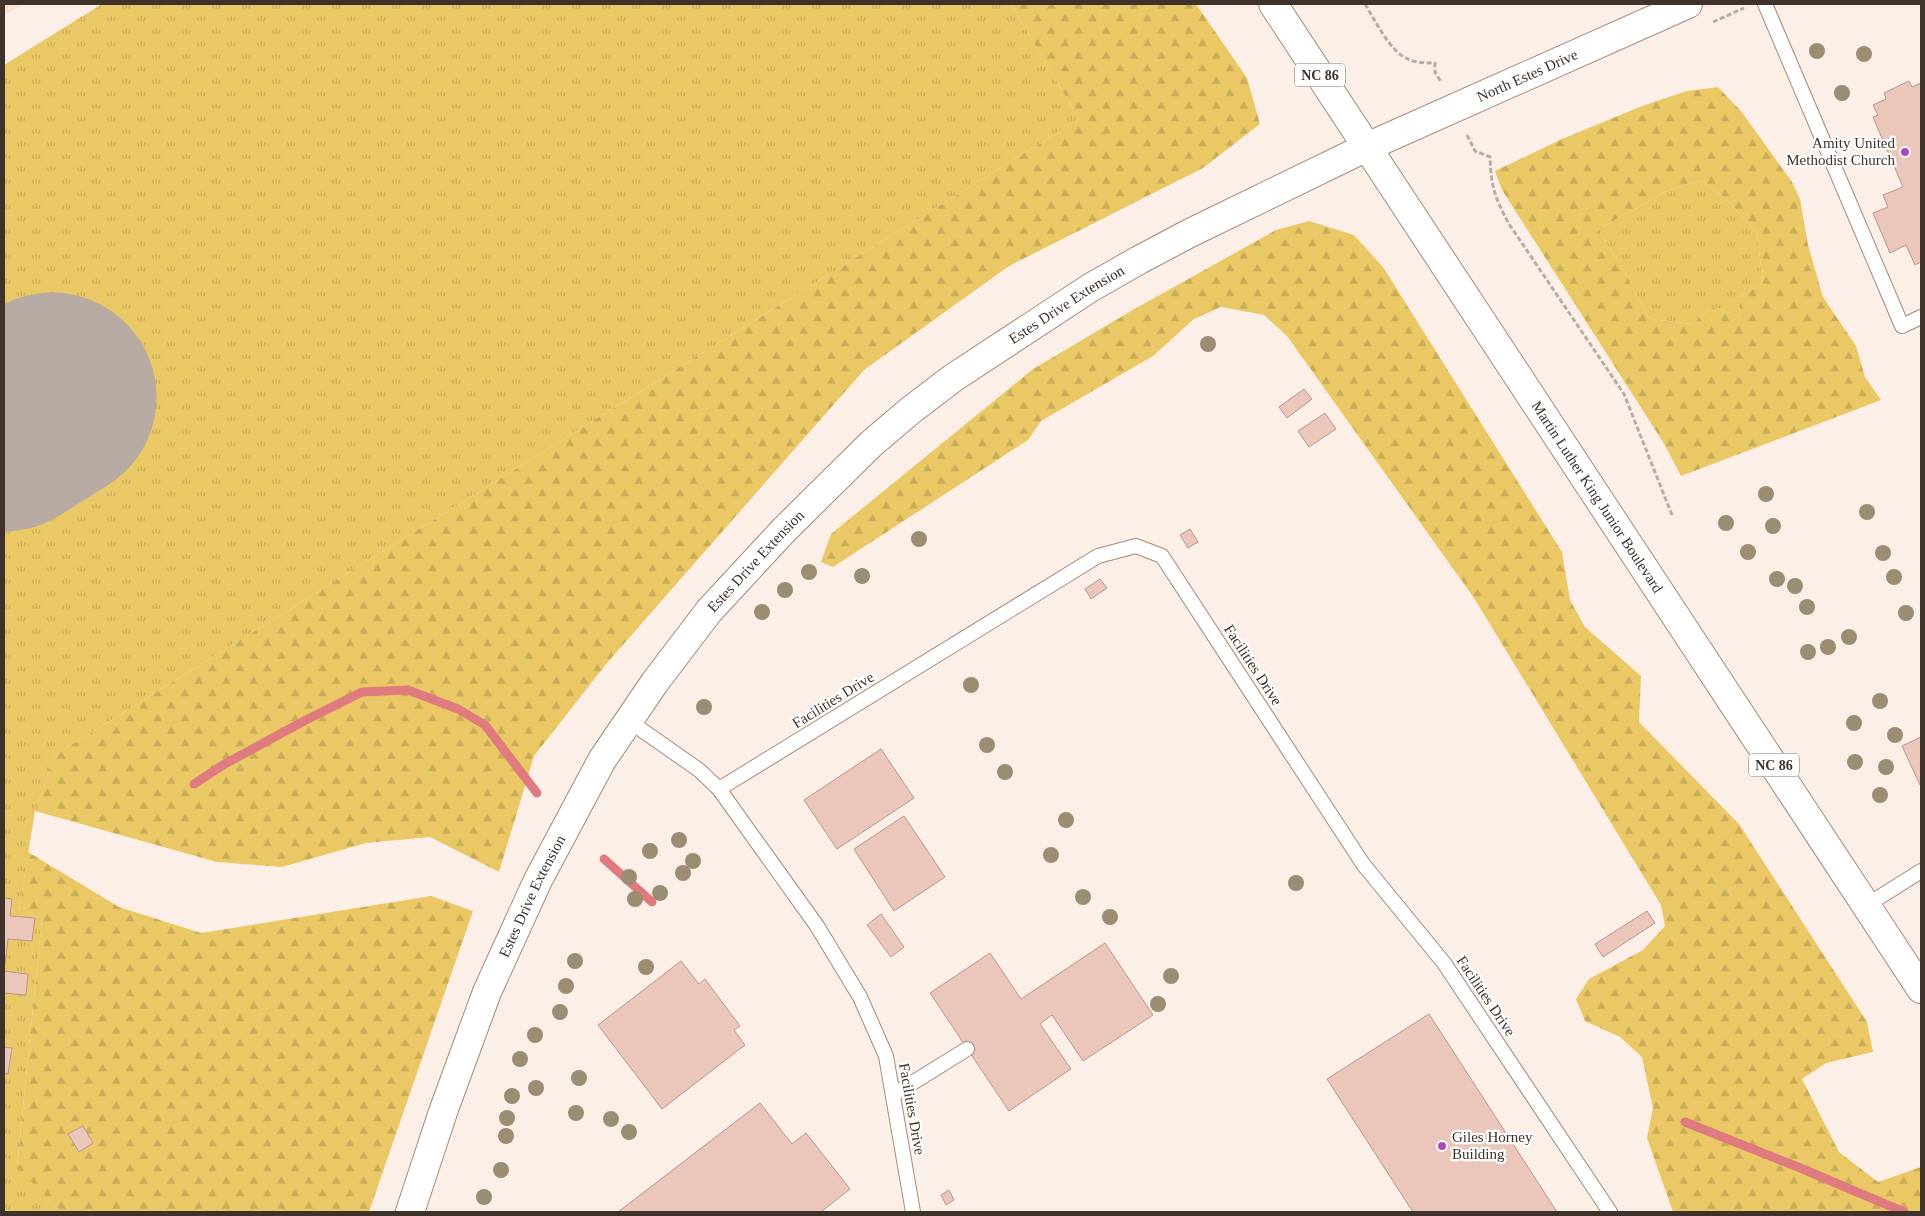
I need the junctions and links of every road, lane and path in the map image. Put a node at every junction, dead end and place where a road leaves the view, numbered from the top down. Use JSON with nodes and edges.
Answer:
{"nodes":[{"id":1,"x":1273,"y":4,"type":"edge"},
{"id":2,"x":1365,"y":4,"type":"edge"},
{"id":3,"x":1688,"y":4,"type":"edge"},
{"id":4,"x":1765,"y":4,"type":"edge"},
{"id":5,"x":1436,"y":72,"type":"dead end"},
{"id":6,"x":1367,"y":147,"type":"junction"},
{"id":7,"x":1475,"y":151,"type":"dead end"},
{"id":8,"x":1921,"y":317,"type":"edge"},
{"id":9,"x":1672,"y":515,"type":"dead end"},
{"id":10,"x":629,"y":722,"type":"junction"},
{"id":11,"x":719,"y":789,"type":"junction"},
{"id":12,"x":1921,"y":871,"type":"edge"},
{"id":13,"x":1867,"y":905,"type":"junction"},
{"id":14,"x":1921,"y":989,"type":"edge"},
{"id":15,"x":968,"y":1049,"type":"dead end"},
{"id":16,"x":893,"y":1095,"type":"junction"},
{"id":17,"x":410,"y":1212,"type":"edge"},
{"id":18,"x":913,"y":1212,"type":"edge"},
{"id":19,"x":1610,"y":1212,"type":"edge"}],
"edges":[{"from":1,"to":6,"type":"main road","name":"Martin Luther King Junior Boulevard","number":"NC 86"},
{"from":2,"to":5,"type":"path"},
{"from":3,"to":6,"type":"main road","name":"North Estes Drive"},
{"from":4,"to":8,"type":"lane"},
{"from":6,"to":10,"type":"main road","name":"Estes Drive Extension"},
{"from":6,"to":13,"type":"main road","name":"Martin Luther King Junior Boulevard","number":"NC 86"},
{"from":7,"to":9,"type":"path"},
{"from":10,"to":11,"type":"lane","name":"Facilities Drive"},
{"from":10,"to":17,"type":"main road","name":"Estes Drive Extension"},
{"from":11,"to":16,"type":"lane","name":"Facilities Drive"},
{"from":11,"to":19,"type":"lane","name":"Facilities Drive"},
{"from":12,"to":13,"type":"lane"},
{"from":13,"to":14,"type":"main road","name":"Martin Luther King Junior Boulevard","number":"NC 86"},
{"from":15,"to":16,"type":"lane"},
{"from":16,"to":18,"type":"lane","name":"Facilities Drive"}]}
